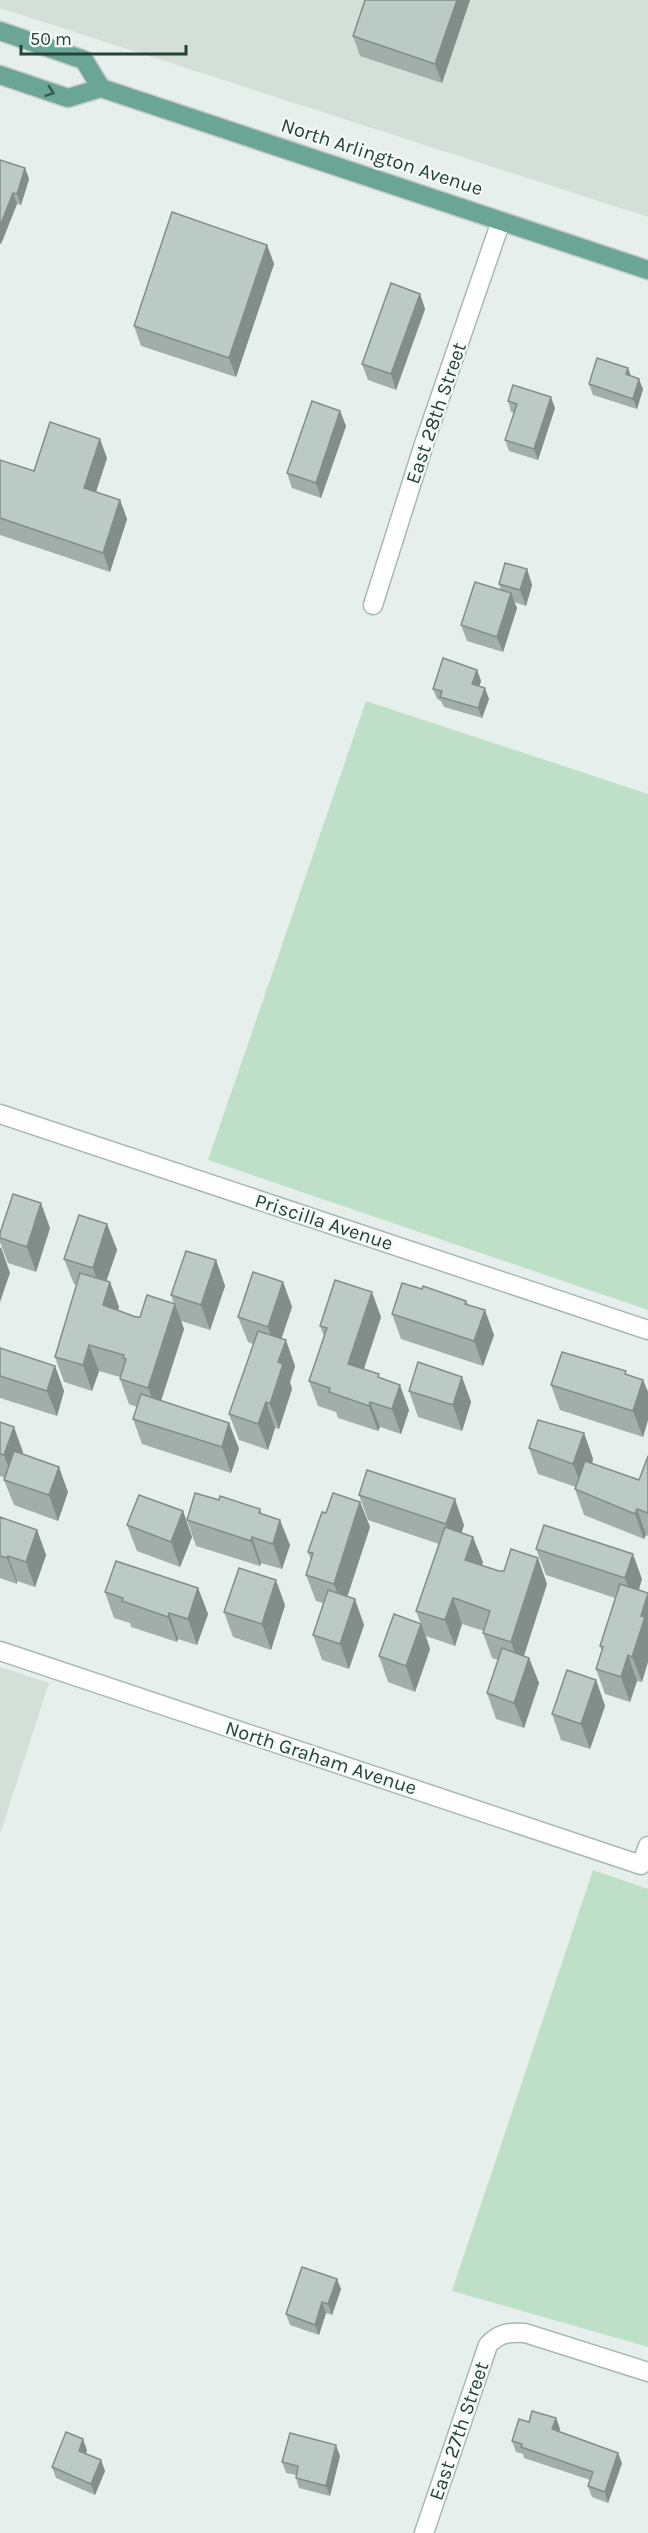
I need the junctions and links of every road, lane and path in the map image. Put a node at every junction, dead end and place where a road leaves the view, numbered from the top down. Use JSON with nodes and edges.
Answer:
{"nodes":[{"id":1,"x":0,"y":31,"type":"edge"},
{"id":2,"x":0,"y":75,"type":"edge"},
{"id":3,"x":101,"y":88,"type":"junction"},
{"id":4,"x":501,"y":221,"type":"junction"},
{"id":5,"x":648,"y":270,"type":"edge"},
{"id":6,"x":373,"y":605,"type":"dead end"},
{"id":7,"x":0,"y":1114,"type":"edge"},
{"id":8,"x":648,"y":1330,"type":"edge"},
{"id":9,"x":0,"y":1651,"type":"edge"},
{"id":10,"x":648,"y":1846,"type":"edge"},
{"id":11,"x":648,"y":2372,"type":"edge"},
{"id":12,"x":424,"y":2533,"type":"edge"}],
"edges":[{"from":1,"to":3,"type":"main road"},
{"from":2,"to":3,"type":"main road","one_way":true},
{"from":3,"to":4,"type":"main road","name":"North Arlington Avenue"},
{"from":4,"to":5,"type":"main road","name":"North Arlington Avenue"},
{"from":4,"to":6,"type":"street","name":"East 28th Street"},
{"from":7,"to":8,"type":"street","name":"Priscilla Avenue"},
{"from":9,"to":10,"type":"street","name":"North Graham Avenue"},
{"from":11,"to":12,"type":"street","name":"East 27th Street"}]}
